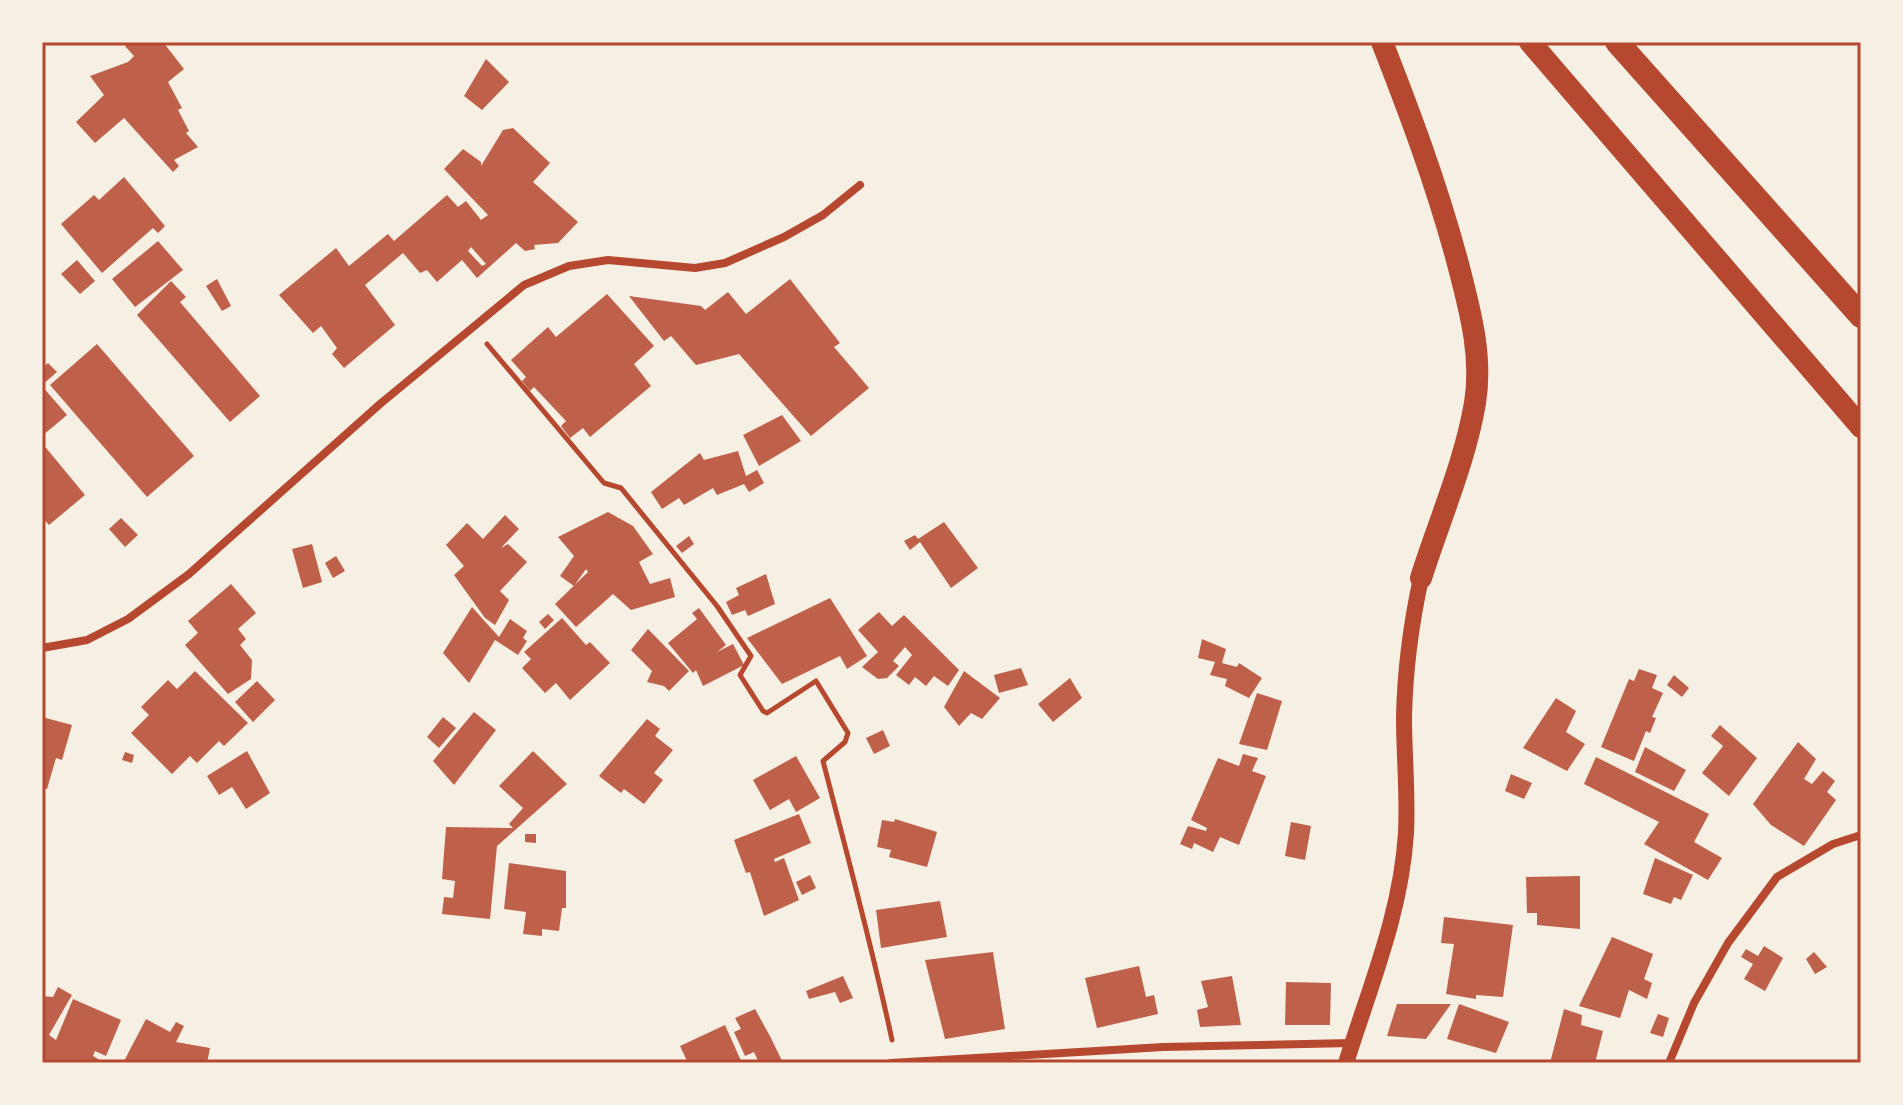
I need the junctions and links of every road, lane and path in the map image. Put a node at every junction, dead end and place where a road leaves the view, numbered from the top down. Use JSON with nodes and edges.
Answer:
{"nodes":[{"id":1,"x":1382,"y":42,"type":"edge"},
{"id":2,"x":1530,"y":42,"type":"edge"},
{"id":3,"x":1617,"y":42,"type":"edge"},
{"id":4,"x":860,"y":185,"type":"dead end"},
{"id":5,"x":1861,"y":316,"type":"edge"},
{"id":6,"x":472,"y":326,"type":"junction"},
{"id":7,"x":1861,"y":427,"type":"edge"},
{"id":8,"x":1421,"y":578,"type":"joint"},
{"id":9,"x":42,"y":648,"type":"edge"},
{"id":10,"x":1861,"y":835,"type":"edge"},
{"id":11,"x":1352,"y":1043,"type":"junction"},
{"id":12,"x":894,"y":1062,"type":"edge"},
{"id":13,"x":1346,"y":1063,"type":"edge"},
{"id":14,"x":1669,"y":1063,"type":"edge"}],
"edges":[{"from":1,"to":8,"type":"highway"},
{"from":2,"to":7,"type":"highway"},
{"from":3,"to":5,"type":"highway"},
{"from":4,"to":6,"type":"street"},
{"from":6,"to":9,"type":"street"},
{"from":6,"to":12,"type":"path"},
{"from":8,"to":11,"type":"main road"},
{"from":10,"to":14,"type":"street"},
{"from":11,"to":12,"type":"street"},
{"from":11,"to":13,"type":"main road"}]}
